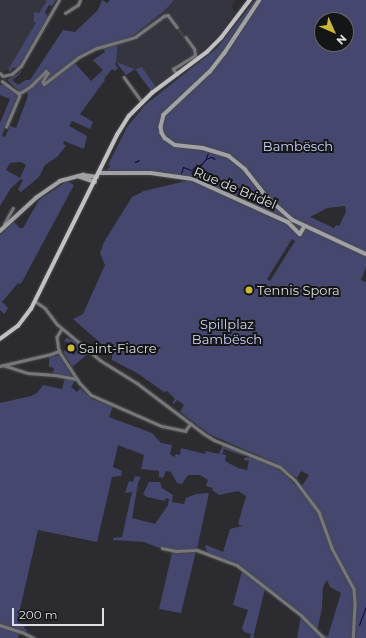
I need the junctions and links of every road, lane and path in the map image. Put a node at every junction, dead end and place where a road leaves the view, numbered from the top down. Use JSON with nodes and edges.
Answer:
{"nodes":[{"id":1,"x":59,"y":0,"type":"edge"},
{"id":2,"x":80,"y":0,"type":"edge"},
{"id":3,"x":250,"y":0,"type":"edge"},
{"id":4,"x":260,"y":0,"type":"edge"},
{"id":5,"x":65,"y":13,"type":"dead end"},
{"id":6,"x":177,"y":27,"type":"tunnel mouth"},
{"id":7,"x":186,"y":38,"type":"tunnel mouth"},
{"id":8,"x":0,"y":73,"type":"edge"},
{"id":9,"x":177,"y":74,"type":"junction"},
{"id":10,"x":3,"y":76,"type":"junction"},
{"id":11,"x":124,"y":77,"type":"dead end"},
{"id":12,"x":1,"y":81,"type":"edge"},
{"id":13,"x":18,"y":93,"type":"junction"},
{"id":14,"x":142,"y":102,"type":"junction"},
{"id":15,"x":6,"y":127,"type":"dead end"},
{"id":16,"x":99,"y":173,"type":"junction"},
{"id":17,"x":77,"y":176,"type":"junction"},
{"id":18,"x":97,"y":177,"type":"junction"},
{"id":19,"x":94,"y":182,"type":"junction"},
{"id":20,"x":13,"y":208,"type":"dead end"},
{"id":21,"x":6,"y":226,"type":"junction"},
{"id":22,"x":304,"y":226,"type":"junction"},
{"id":23,"x":0,"y":231,"type":"edge"},
{"id":24,"x":366,"y":254,"type":"edge"},
{"id":25,"x":35,"y":301,"type":"junction"},
{"id":26,"x":62,"y":329,"type":"junction"},
{"id":27,"x":0,"y":339,"type":"edge"},
{"id":28,"x":59,"y":351,"type":"junction"},
{"id":29,"x":2,"y":366,"type":"edge"},
{"id":30,"x":77,"y":379,"type":"junction"},
{"id":31,"x":190,"y":424,"type":"junction"},
{"id":32,"x":162,"y":548,"type":"dead end"},
{"id":33,"x":0,"y":625,"type":"edge"},
{"id":34,"x":34,"y":638,"type":"edge"},
{"id":35,"x":324,"y":638,"type":"edge"},
{"id":36,"x":353,"y":638,"type":"edge"}],
"edges":[{"from":1,"to":10,"type":"street"},
{"from":2,"to":5,"type":"street"},
{"from":3,"to":9,"type":"main road"},
{"from":4,"to":22,"type":"main road"},
{"from":6,"to":13,"type":"street"},
{"from":7,"to":9,"type":"street"},
{"from":8,"to":10,"type":"street"},
{"from":9,"to":14,"type":"main road"},
{"from":10,"to":12,"type":"street"},
{"from":11,"to":14,"type":"street"},
{"from":12,"to":13,"type":"street"},
{"from":13,"to":15,"type":"street"},
{"from":14,"to":16,"type":"main road"},
{"from":16,"to":18,"type":"main road"},
{"from":16,"to":22,"type":"main road","name":"Rue de Bridel"},
{"from":17,"to":18,"type":"main road"},
{"from":17,"to":19,"type":"main road"},
{"from":17,"to":21,"type":"main road"},
{"from":18,"to":19,"type":"main road"},
{"from":19,"to":25,"type":"main road"},
{"from":20,"to":21,"type":"street"},
{"from":21,"to":23,"type":"main road"},
{"from":22,"to":24,"type":"main road"},
{"from":25,"to":26,"type":"street"},
{"from":25,"to":27,"type":"main road"},
{"from":26,"to":28,"type":"street"},
{"from":26,"to":31,"type":"street"},
{"from":28,"to":29,"type":"street"},
{"from":28,"to":30,"type":"street"},
{"from":29,"to":30,"type":"street"},
{"from":30,"to":31,"type":"street"},
{"from":31,"to":36,"type":"street"},
{"from":32,"to":35,"type":"street"},
{"from":33,"to":34,"type":"street"}]}
